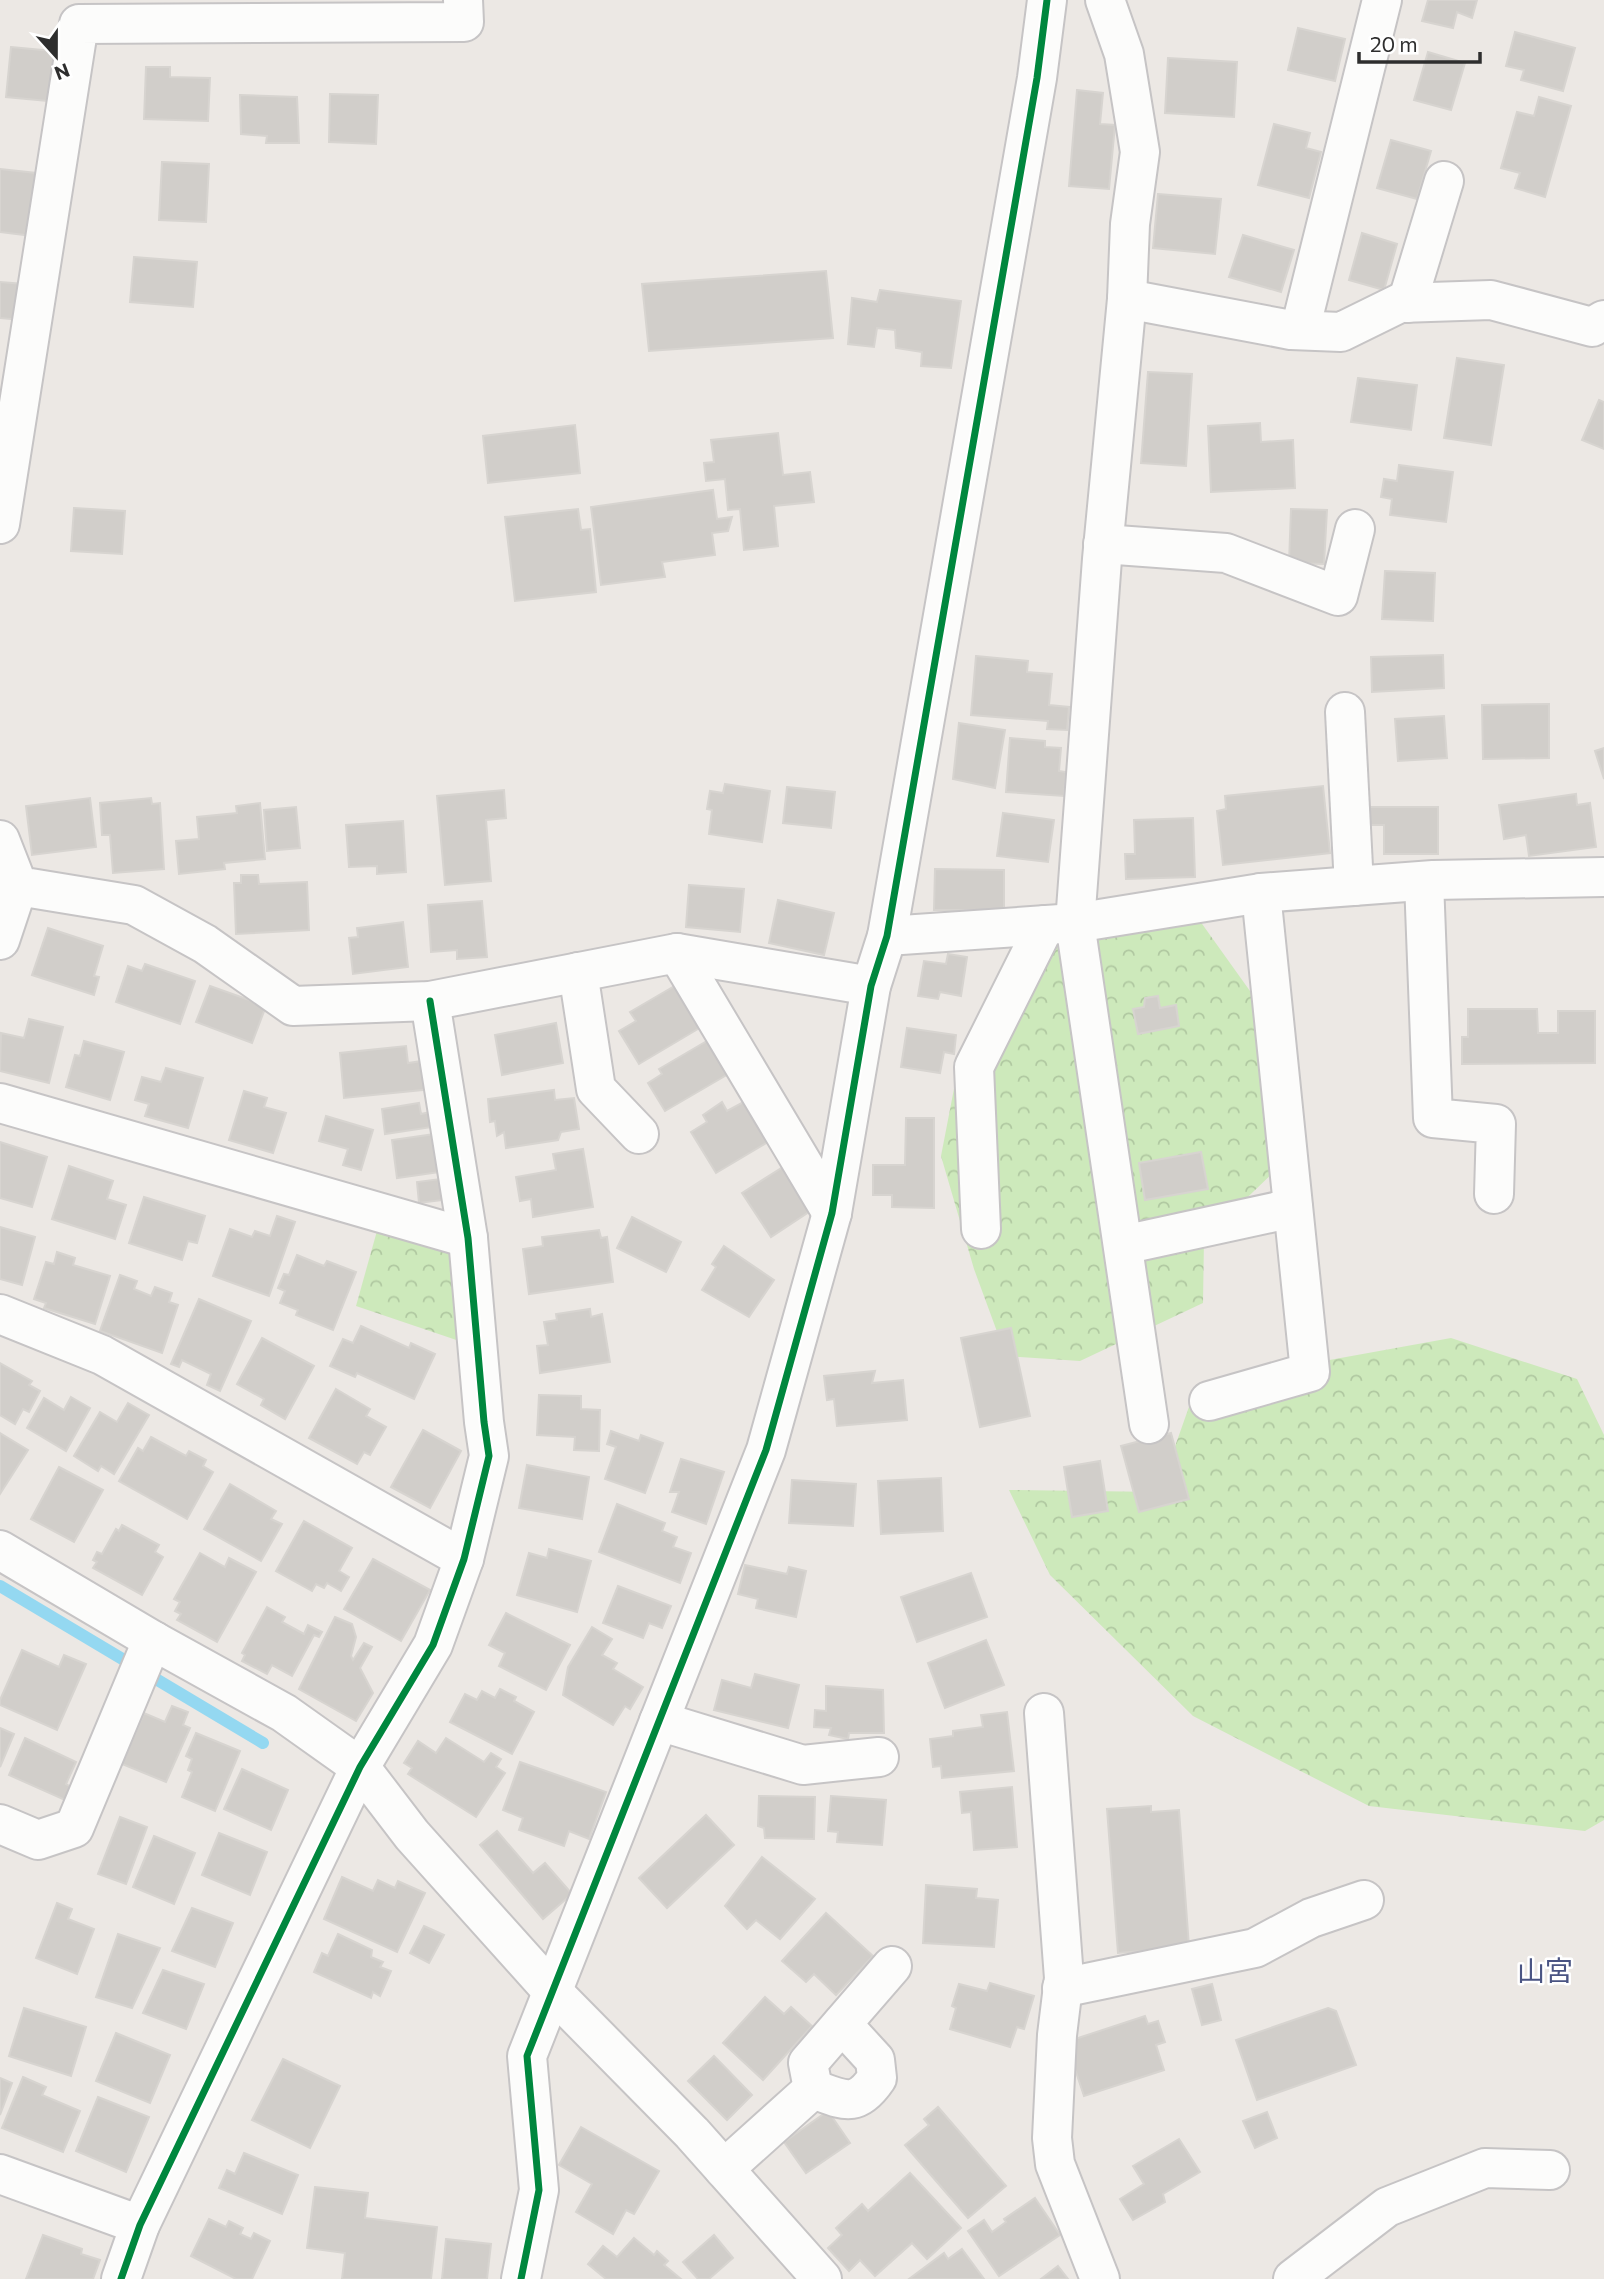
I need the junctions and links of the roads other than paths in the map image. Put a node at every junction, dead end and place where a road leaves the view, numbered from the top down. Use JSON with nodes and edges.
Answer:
{"nodes":[{"id":1,"x":463,"y":0,"type":"edge"},
{"id":2,"x":1047,"y":0,"type":"edge"},
{"id":3,"x":1105,"y":0,"type":"edge"},
{"id":4,"x":1382,"y":0,"type":"edge"},
{"id":5,"x":1444,"y":181,"type":"dead end"},
{"id":6,"x":1127,"y":299,"type":"junction"},
{"id":7,"x":1407,"y":303,"type":"junction"},
{"id":8,"x":1604,"y":320,"type":"edge"},
{"id":9,"x":1300,"y":330,"type":"junction"},
{"id":10,"x":0,"y":524,"type":"edge"},
{"id":11,"x":1355,"y":529,"type":"dead end"},
{"id":12,"x":1103,"y":544,"type":"junction"},
{"id":13,"x":1345,"y":712,"type":"dead end"},
{"id":14,"x":0,"y":840,"type":"edge"},
{"id":15,"x":1604,"y":877,"type":"edge"},
{"id":16,"x":1424,"y":881,"type":"junction"},
{"id":17,"x":18,"y":886,"type":"junction"},
{"id":18,"x":1354,"y":886,"type":"junction"},
{"id":19,"x":1261,"y":893,"type":"junction"},
{"id":20,"x":1060,"y":924,"type":"junction"},
{"id":21,"x":887,"y":936,"type":"junction"},
{"id":22,"x":0,"y":940,"type":"edge"},
{"id":23,"x":677,"y":953,"type":"junction"},
{"id":24,"x":578,"y":972,"type":"junction"},
{"id":25,"x":871,"y":986,"type":"junction"},
{"id":26,"x":429,"y":1002,"type":"junction"},
{"id":27,"x":0,"y":1103,"type":"edge"},
{"id":28,"x":639,"y":1134,"type":"dead end"},
{"id":29,"x":1494,"y":1194,"type":"dead end"},
{"id":30,"x":1293,"y":1208,"type":"junction"},
{"id":31,"x":832,"y":1213,"type":"junction"},
{"id":32,"x":981,"y":1229,"type":"dead end"},
{"id":33,"x":468,"y":1238,"type":"junction"},
{"id":34,"x":1123,"y":1245,"type":"junction"},
{"id":35,"x":0,"y":1314,"type":"edge"},
{"id":36,"x":1209,"y":1401,"type":"dead end"},
{"id":37,"x":1149,"y":1424,"type":"dead end"},
{"id":38,"x":2,"y":1558,"type":"edge"},
{"id":39,"x":464,"y":1559,"type":"junction"},
{"id":40,"x":151,"y":1647,"type":"junction"},
{"id":41,"x":1044,"y":1713,"type":"dead end"},
{"id":42,"x":659,"y":1721,"type":"junction"},
{"id":43,"x":878,"y":1757,"type":"dead end"},
{"id":44,"x":360,"y":1767,"type":"junction"},
{"id":45,"x":0,"y":1824,"type":"edge"},
{"id":46,"x":1364,"y":1900,"type":"dead end"},
{"id":47,"x":892,"y":1966,"type":"dead end"},
{"id":48,"x":1062,"y":1988,"type":"junction"},
{"id":49,"x":552,"y":1992,"type":"junction"},
{"id":50,"x":842,"y":2024,"type":"junction"},
{"id":51,"x":813,"y":2089,"type":"junction"},
{"id":52,"x":724,"y":2169,"type":"junction"},
{"id":53,"x":1550,"y":2170,"type":"dead end"},
{"id":54,"x":0,"y":2174,"type":"edge"},
{"id":55,"x":140,"y":2225,"type":"junction"},
{"id":56,"x":121,"y":2279,"type":"edge"},
{"id":57,"x":521,"y":2279,"type":"edge"},
{"id":58,"x":822,"y":2279,"type":"edge"},
{"id":59,"x":1100,"y":2279,"type":"edge"},
{"id":60,"x":1293,"y":2279,"type":"edge"}],
"edges":[{"from":1,"to":10,"type":"street"},
{"from":2,"to":21,"type":"street"},
{"from":3,"to":6,"type":"street"},
{"from":4,"to":9,"type":"street"},
{"from":5,"to":7,"type":"street"},
{"from":6,"to":9,"type":"street"},
{"from":6,"to":12,"type":"street"},
{"from":7,"to":8,"type":"street"},
{"from":7,"to":9,"type":"street"},
{"from":11,"to":12,"type":"street"},
{"from":12,"to":20,"type":"street"},
{"from":13,"to":18,"type":"street"},
{"from":14,"to":17,"type":"street"},
{"from":15,"to":16,"type":"street"},
{"from":16,"to":18,"type":"street"},
{"from":16,"to":29,"type":"street"},
{"from":17,"to":22,"type":"street"},
{"from":17,"to":26,"type":"street"},
{"from":18,"to":19,"type":"street"},
{"from":19,"to":20,"type":"street"},
{"from":19,"to":30,"type":"street"},
{"from":20,"to":21,"type":"street"},
{"from":20,"to":32,"type":"street"},
{"from":20,"to":34,"type":"street"},
{"from":21,"to":25,"type":"street"},
{"from":23,"to":24,"type":"street"},
{"from":23,"to":25,"type":"street"},
{"from":23,"to":31,"type":"street"},
{"from":24,"to":26,"type":"street"},
{"from":24,"to":28,"type":"street"},
{"from":25,"to":31,"type":"street"},
{"from":26,"to":33,"type":"street"},
{"from":27,"to":33,"type":"street"},
{"from":30,"to":34,"type":"street"},
{"from":30,"to":36,"type":"street"},
{"from":31,"to":42,"type":"street"},
{"from":33,"to":39,"type":"street"},
{"from":34,"to":37,"type":"street"},
{"from":35,"to":39,"type":"street"},
{"from":38,"to":40,"type":"street"},
{"from":39,"to":44,"type":"street"},
{"from":40,"to":44,"type":"street"},
{"from":40,"to":45,"type":"street"},
{"from":41,"to":48,"type":"street"},
{"from":42,"to":43,"type":"street"},
{"from":42,"to":49,"type":"street"},
{"from":44,"to":49,"type":"street"},
{"from":44,"to":55,"type":"street"},
{"from":46,"to":48,"type":"street"},
{"from":47,"to":50,"type":"street"},
{"from":48,"to":59,"type":"street"},
{"from":49,"to":52,"type":"street"},
{"from":49,"to":57,"type":"street"},
{"from":50,"to":51,"type":"street"},
{"from":50,"to":51,"type":"street"},
{"from":51,"to":52,"type":"street"},
{"from":52,"to":58,"type":"street"},
{"from":53,"to":60,"type":"street"},
{"from":54,"to":55,"type":"street"},
{"from":55,"to":56,"type":"street"}]}
